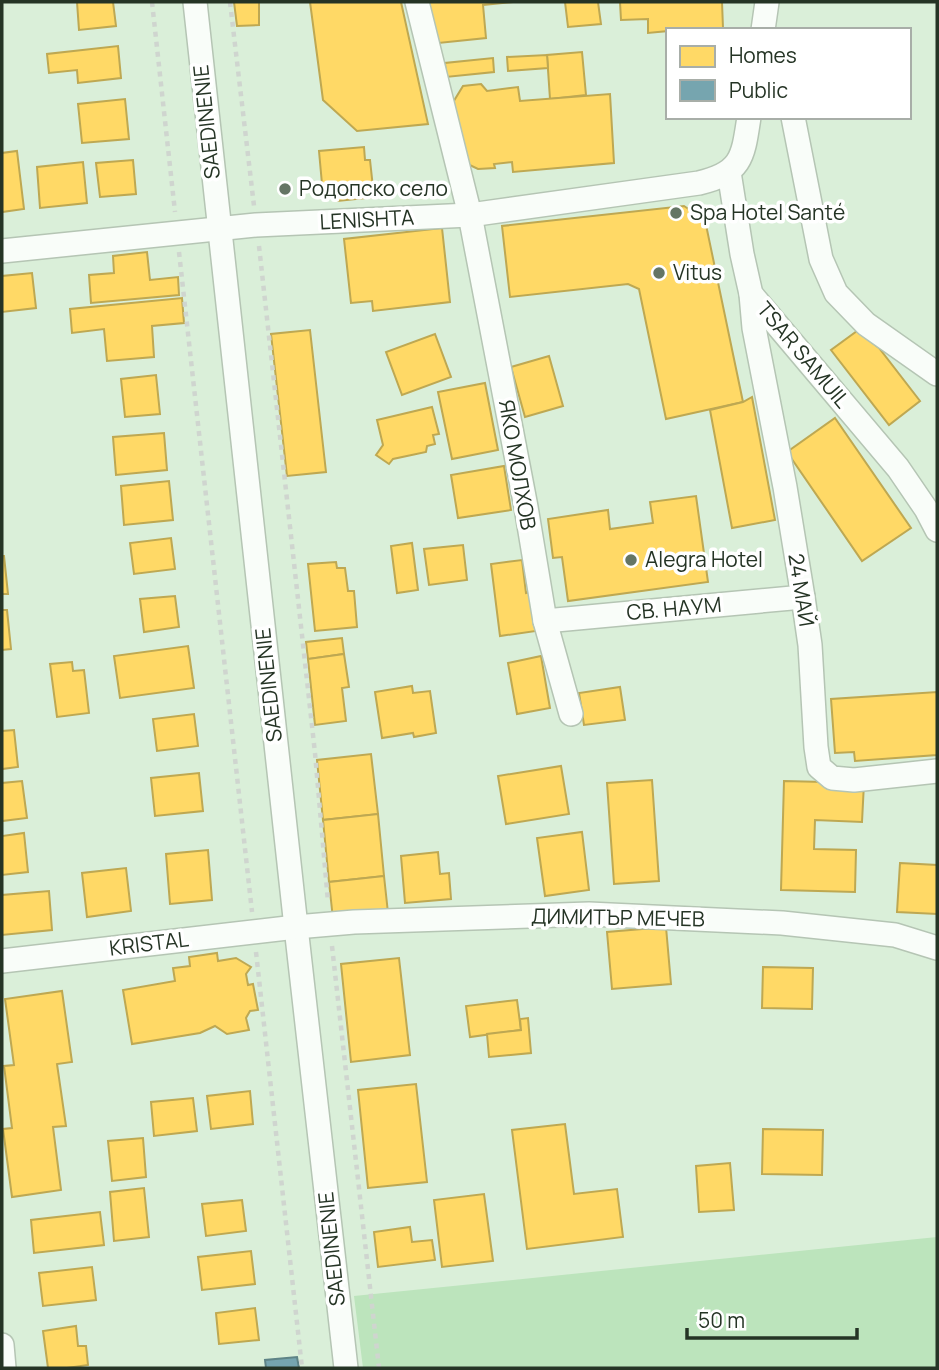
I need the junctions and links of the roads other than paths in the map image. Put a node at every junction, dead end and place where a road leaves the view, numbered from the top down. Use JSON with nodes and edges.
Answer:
{"nodes":[{"id":1,"x":195,"y":2,"type":"edge"},
{"id":2,"x":417,"y":2,"type":"edge"},
{"id":3,"x":767,"y":2,"type":"edge"},
{"id":4,"x":763,"y":28,"type":"edge"},
{"id":5,"x":749,"y":119,"type":"edge"},
{"id":6,"x":793,"y":119,"type":"edge"},
{"id":7,"x":729,"y":172,"type":"junction"},
{"id":8,"x":470,"y":215,"type":"junction"},
{"id":9,"x":219,"y":229,"type":"junction"},
{"id":10,"x":2,"y":251,"type":"edge"},
{"id":11,"x":751,"y":294,"type":"junction"},
{"id":12,"x":937,"y":374,"type":"edge"},
{"id":13,"x":937,"y":530,"type":"edge"},
{"id":14,"x":803,"y":597,"type":"junction"},
{"id":15,"x":545,"y":621,"type":"junction"},
{"id":16,"x":571,"y":714,"type":"dead end"},
{"id":17,"x":937,"y":771,"type":"edge"},
{"id":18,"x":296,"y":927,"type":"junction"},
{"id":19,"x":937,"y":947,"type":"edge"},
{"id":20,"x":2,"y":961,"type":"edge"},
{"id":21,"x":2,"y":1345,"type":"edge"},
{"id":22,"x":4,"y":1368,"type":"edge"},
{"id":23,"x":346,"y":1368,"type":"edge"}],
"edges":[{"from":1,"to":9,"type":"street","name":"SAEDINENIE"},
{"from":2,"to":8,"type":"street","name":"ЯКО МОЛХОВ"},
{"from":3,"to":4,"type":"street"},
{"from":5,"to":7,"type":"street"},
{"from":6,"to":12,"type":"street"},
{"from":7,"to":8,"type":"street","name":"LENISHTA"},
{"from":7,"to":11,"type":"street","name":"TSAR SAMUIL"},
{"from":8,"to":9,"type":"street","name":"LENISHTA"},
{"from":8,"to":15,"type":"street","name":"ЯКО МОЛХОВ"},
{"from":9,"to":10,"type":"street","name":"LENISHTA"},
{"from":9,"to":18,"type":"street","name":"SAEDINENIE"},
{"from":11,"to":13,"type":"street","name":"TSAR SAMUIL"},
{"from":11,"to":14,"type":"street","name":"24 МАЙ"},
{"from":14,"to":15,"type":"street","name":"СВ. НАУМ"},
{"from":14,"to":17,"type":"street","name":"24 МАЙ"},
{"from":15,"to":16,"type":"street","name":"ЯКО МОЛХОВ"},
{"from":18,"to":19,"type":"street","name":"ДИМИТЪР МЕЧЕВ"},
{"from":18,"to":20,"type":"street","name":"KRISTAL"},
{"from":18,"to":23,"type":"street","name":"SAEDINENIE"},
{"from":21,"to":22,"type":"street"}]}
